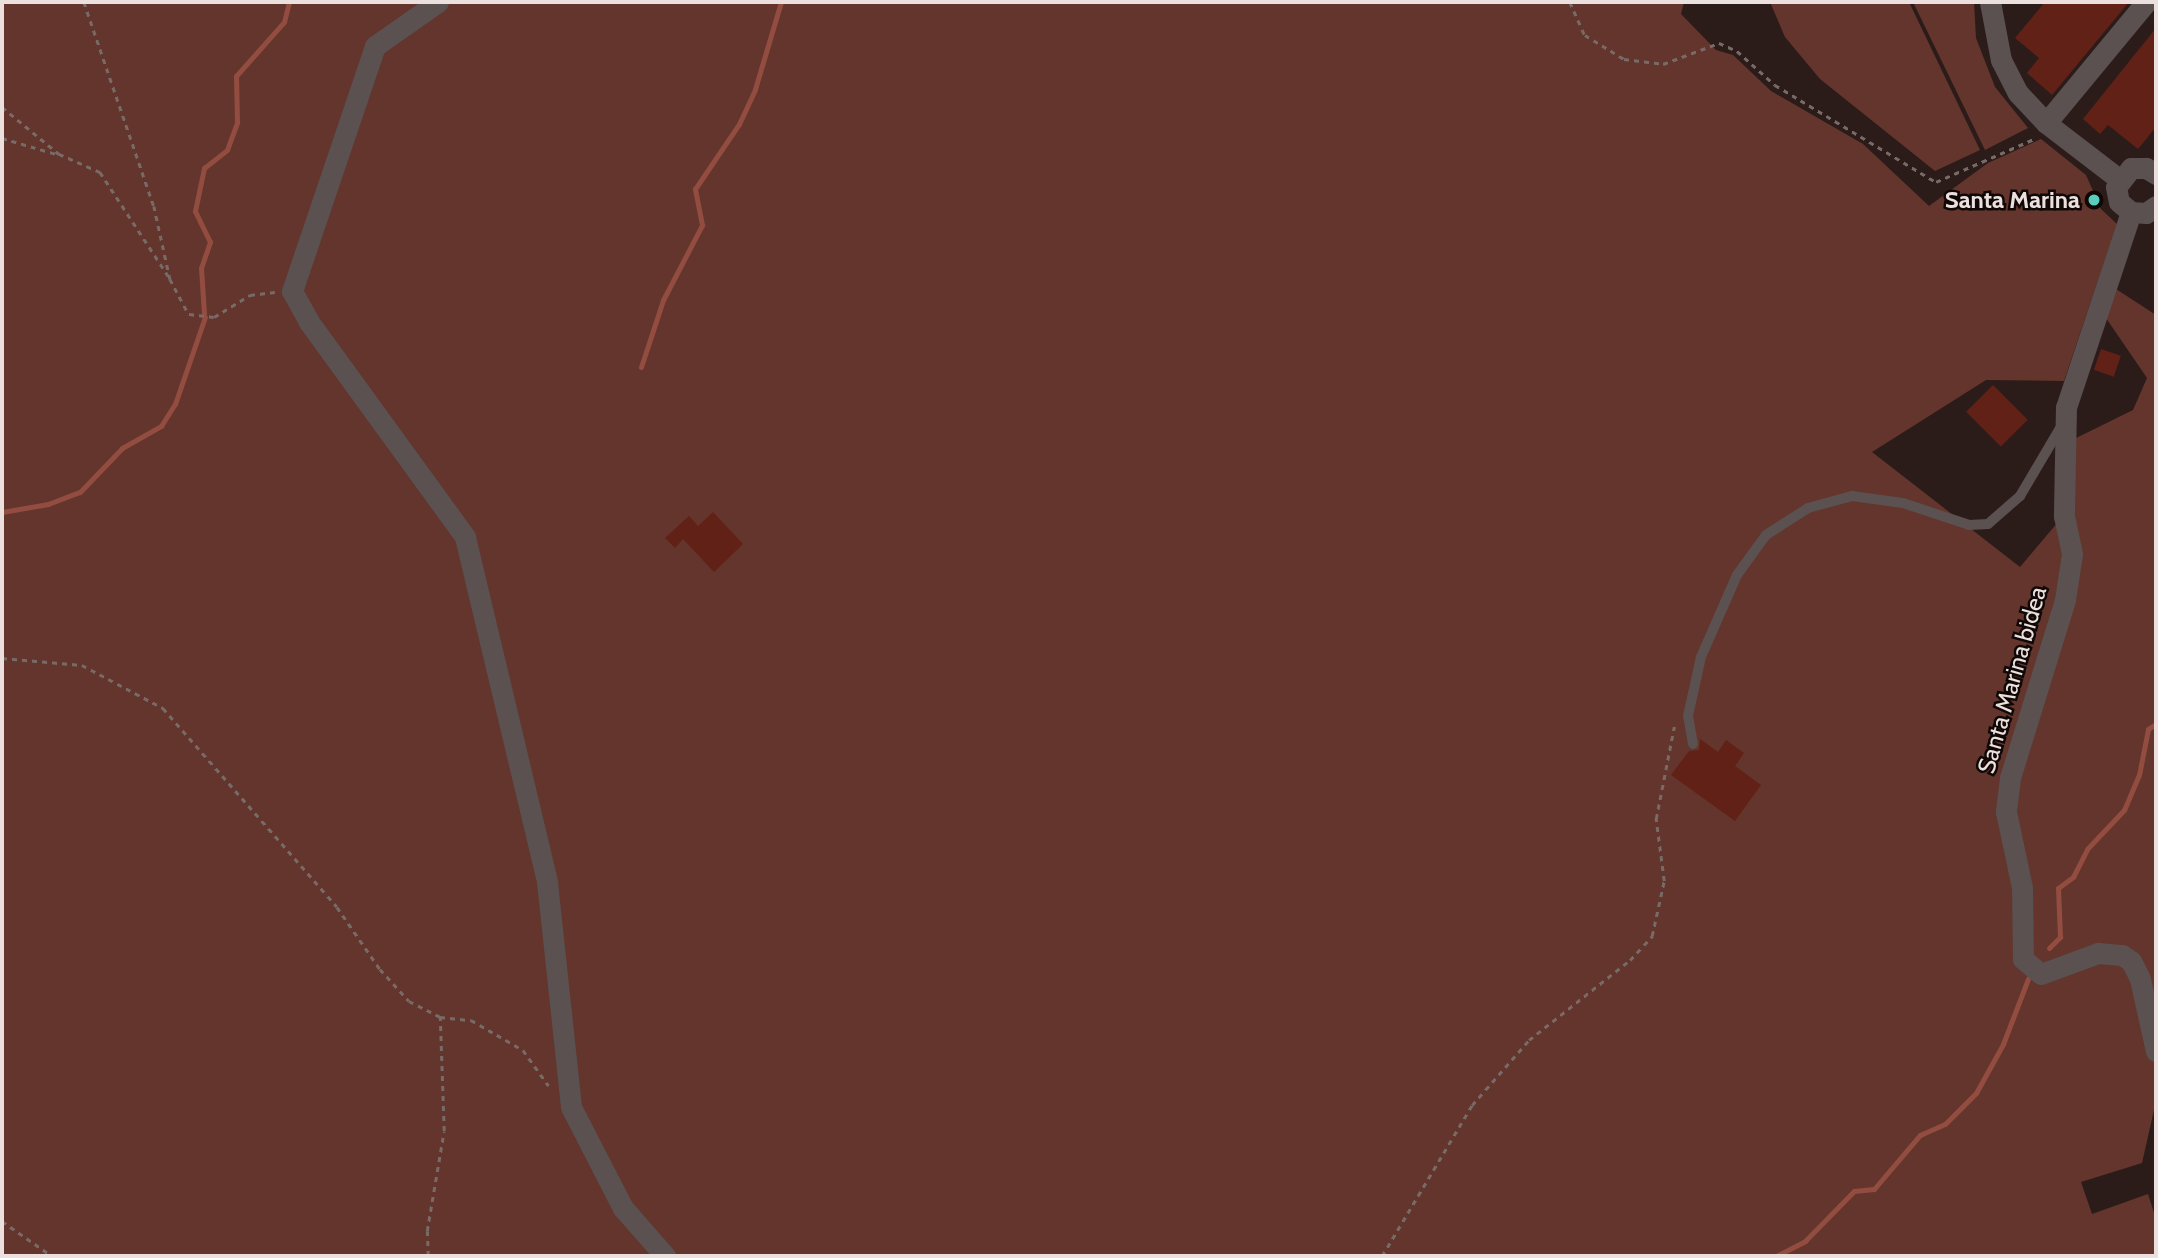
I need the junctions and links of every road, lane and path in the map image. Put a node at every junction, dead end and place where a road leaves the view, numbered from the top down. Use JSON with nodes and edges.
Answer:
{"nodes":[{"id":1,"x":85,"y":2,"type":"edge"},
{"id":2,"x":438,"y":2,"type":"edge"},
{"id":3,"x":1570,"y":2,"type":"edge"},
{"id":4,"x":1990,"y":2,"type":"edge"},
{"id":5,"x":2146,"y":2,"type":"edge"},
{"id":6,"x":2,"y":107,"type":"edge"},
{"id":7,"x":2050,"y":126,"type":"junction"},
{"id":8,"x":2,"y":138,"type":"edge"},
{"id":9,"x":59,"y":155,"type":"junction"},
{"id":10,"x":2155,"y":171,"type":"edge"},
{"id":11,"x":2119,"y":179,"type":"junction"},
{"id":12,"x":2156,"y":206,"type":"edge"},
{"id":13,"x":2132,"y":212,"type":"junction"},
{"id":14,"x":170,"y":279,"type":"junction"},
{"id":15,"x":292,"y":290,"type":"junction"},
{"id":16,"x":2062,"y":425,"type":"junction"},
{"id":17,"x":2,"y":658,"type":"edge"},
{"id":18,"x":1677,"y":714,"type":"dead end"},
{"id":19,"x":1693,"y":744,"type":"dead end"},
{"id":20,"x":440,"y":1017,"type":"junction"},
{"id":21,"x":2156,"y":1051,"type":"edge"},
{"id":22,"x":571,"y":1107,"type":"junction"},
{"id":23,"x":2,"y":1221,"type":"edge"},
{"id":24,"x":51,"y":1256,"type":"edge"},
{"id":25,"x":428,"y":1256,"type":"edge"},
{"id":26,"x":665,"y":1256,"type":"edge"},
{"id":27,"x":1381,"y":1256,"type":"edge"}],
"edges":[{"from":1,"to":14,"type":"path"},
{"from":2,"to":15,"type":"street"},
{"from":3,"to":7,"type":"path"},
{"from":4,"to":7,"type":"street"},
{"from":5,"to":7,"type":"street"},
{"from":6,"to":9,"type":"path"},
{"from":7,"to":11,"type":"street"},
{"from":8,"to":9,"type":"path"},
{"from":9,"to":14,"type":"path"},
{"from":10,"to":11,"type":"street"},
{"from":11,"to":13,"type":"street"},
{"from":12,"to":13,"type":"street"},
{"from":13,"to":16,"type":"street","name":"Santa Marina bidea"},
{"from":14,"to":15,"type":"path"},
{"from":15,"to":22,"type":"street"},
{"from":16,"to":19,"type":"lane"},
{"from":16,"to":21,"type":"street","name":"Santa Marina bidea"},
{"from":17,"to":20,"type":"path"},
{"from":18,"to":27,"type":"path"},
{"from":20,"to":22,"type":"path"},
{"from":20,"to":25,"type":"path"},
{"from":22,"to":26,"type":"street"},
{"from":23,"to":24,"type":"path"}]}
